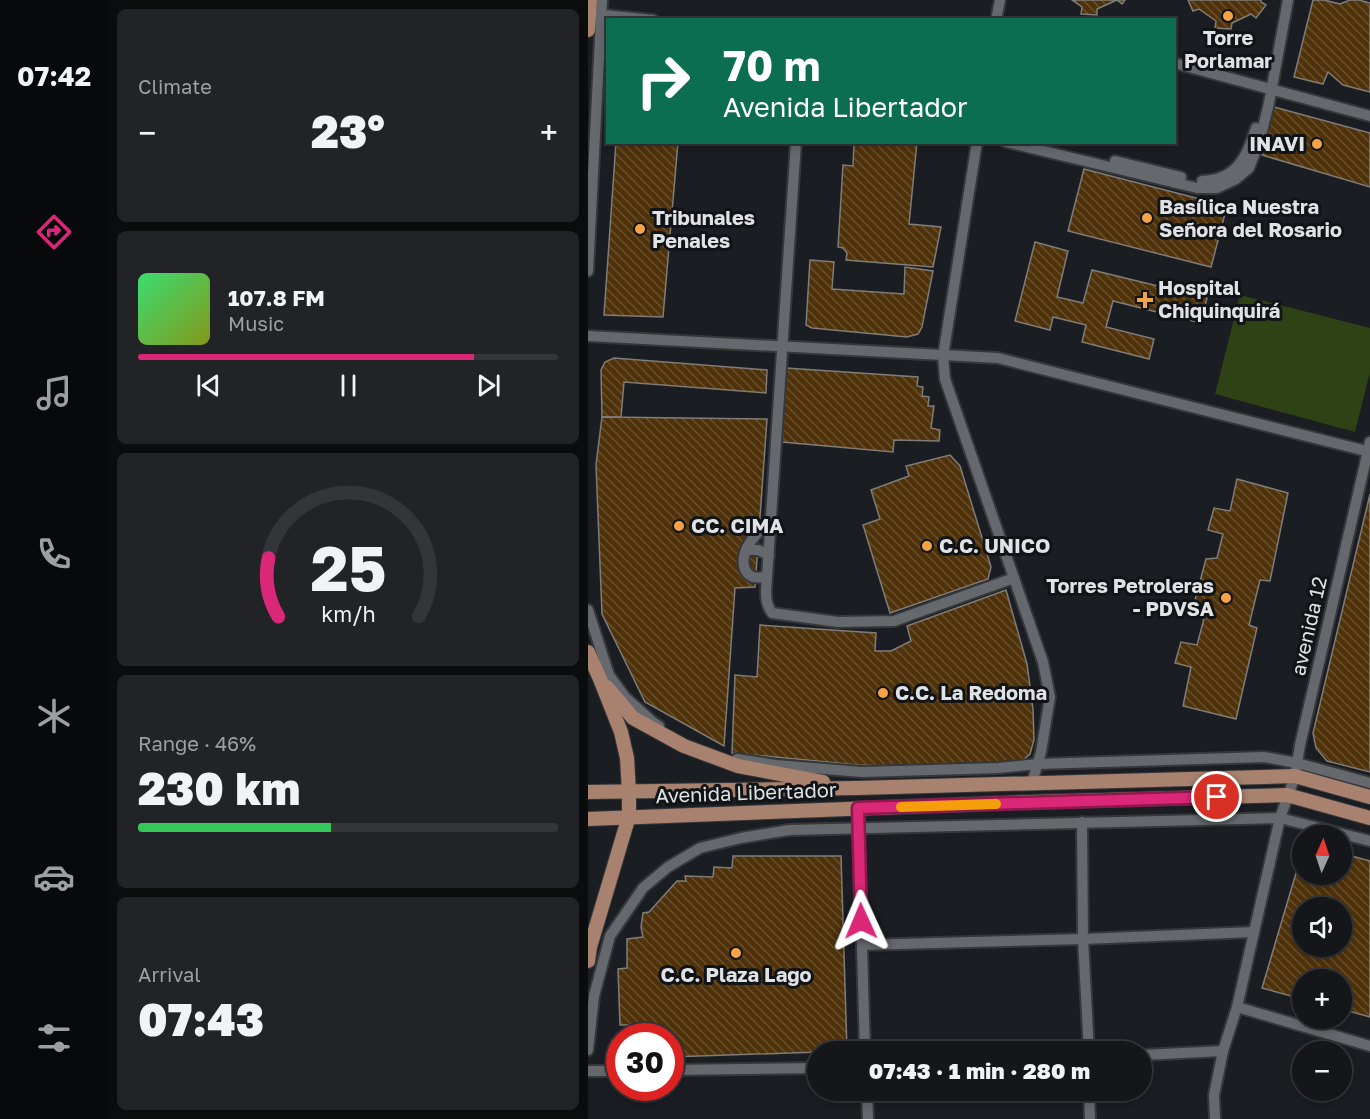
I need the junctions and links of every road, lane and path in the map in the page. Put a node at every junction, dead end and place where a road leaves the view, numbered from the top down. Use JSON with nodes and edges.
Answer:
{"nodes":[{"id":1,"x":602,"y":0,"type":"edge"},
{"id":2,"x":1000,"y":0,"type":"edge"},
{"id":3,"x":1288,"y":0,"type":"edge"},
{"id":4,"x":592,"y":11,"type":"edge"},
{"id":5,"x":639,"y":18,"type":"edge"},
{"id":6,"x":996,"y":18,"type":"edge"},
{"id":7,"x":588,"y":30,"type":"edge"},
{"id":8,"x":1176,"y":64,"type":"edge"},
{"id":9,"x":1271,"y":89,"type":"junction"},
{"id":10,"x":1370,"y":116,"type":"edge"},
{"id":11,"x":796,"y":144,"type":"edge"},
{"id":12,"x":977,"y":144,"type":"edge"},
{"id":13,"x":1014,"y":144,"type":"edge"},
{"id":14,"x":1045,"y":144,"type":"edge"},
{"id":15,"x":588,"y":271,"type":"edge"},
{"id":16,"x":588,"y":336,"type":"edge"},
{"id":17,"x":782,"y":346,"type":"junction"},
{"id":18,"x":943,"y":356,"type":"junction"},
{"id":19,"x":1369,"y":448,"type":"edge"},
{"id":20,"x":771,"y":518,"type":"junction"},
{"id":21,"x":746,"y":551,"type":"junction"},
{"id":22,"x":769,"y":556,"type":"junction"},
{"id":23,"x":767,"y":577,"type":"junction"},
{"id":24,"x":1014,"y":578,"type":"junction"},
{"id":25,"x":588,"y":610,"type":"edge"},
{"id":26,"x":588,"y":652,"type":"edge"},
{"id":27,"x":600,"y":679,"type":"junction"},
{"id":28,"x":1036,"y":764,"type":"junction"},
{"id":29,"x":1296,"y":770,"type":"junction"},
{"id":30,"x":1032,"y":783,"type":"junction"},
{"id":31,"x":1370,"y":783,"type":"edge"},
{"id":32,"x":857,"y":788,"type":"junction"},
{"id":33,"x":588,"y":792,"type":"edge"},
{"id":34,"x":629,"y":792,"type":"junction"},
{"id":35,"x":1287,"y":795,"type":"junction"},
{"id":36,"x":1370,"y":797,"type":"edge"},
{"id":37,"x":858,"y":808,"type":"junction"},
{"id":38,"x":629,"y":816,"type":"junction"},
{"id":39,"x":1280,"y":818,"type":"junction"},
{"id":40,"x":1370,"y":818,"type":"edge"},
{"id":41,"x":588,"y":819,"type":"edge"},
{"id":42,"x":1082,"y":822,"type":"junction"},
{"id":43,"x":859,"y":828,"type":"junction"},
{"id":44,"x":1370,"y":841,"type":"edge"},
{"id":45,"x":1254,"y":932,"type":"junction"},
{"id":46,"x":1083,"y":939,"type":"junction"},
{"id":47,"x":862,"y":945,"type":"junction"},
{"id":48,"x":588,"y":962,"type":"edge"},
{"id":49,"x":1237,"y":1007,"type":"junction"},
{"id":50,"x":865,"y":1041,"type":"edge"},
{"id":51,"x":1088,"y":1041,"type":"edge"},
{"id":52,"x":1370,"y":1046,"type":"edge"},
{"id":53,"x":588,"y":1050,"type":"edge"},
{"id":54,"x":1223,"y":1051,"type":"junction"},
{"id":55,"x":1152,"y":1054,"type":"edge"},
{"id":56,"x":807,"y":1068,"type":"edge"},
{"id":57,"x":684,"y":1070,"type":"edge"},
{"id":58,"x":588,"y":1071,"type":"edge"},
{"id":59,"x":606,"y":1071,"type":"edge"},
{"id":60,"x":867,"y":1101,"type":"edge"},
{"id":61,"x":1089,"y":1101,"type":"edge"},
{"id":62,"x":868,"y":1119,"type":"edge"},
{"id":63,"x":1090,"y":1119,"type":"edge"},
{"id":64,"x":1215,"y":1119,"type":"edge"}],
"edges":[{"from":1,"to":4,"type":"street"},
{"from":2,"to":6,"type":"street"},
{"from":3,"to":9,"type":"street"},
{"from":4,"to":5,"type":"street"},
{"from":4,"to":7,"type":"main road"},
{"from":4,"to":15,"type":"street"},
{"from":8,"to":9,"type":"street"},
{"from":9,"to":10,"type":"street"},
{"from":9,"to":13,"type":"street"},
{"from":9,"to":14,"type":"street"},
{"from":11,"to":17,"type":"street"},
{"from":12,"to":18,"type":"street"},
{"from":16,"to":17,"type":"street"},
{"from":17,"to":18,"type":"street"},
{"from":17,"to":20,"type":"street"},
{"from":18,"to":19,"type":"street"},
{"from":18,"to":24,"type":"street"},
{"from":19,"to":29,"type":"street","name":"avenida 12"},
{"from":20,"to":21,"type":"street"},
{"from":20,"to":22,"type":"street"},
{"from":21,"to":22,"type":"street"},
{"from":21,"to":23,"type":"street"},
{"from":22,"to":23,"type":"street"},
{"from":23,"to":24,"type":"street"},
{"from":24,"to":28,"type":"street"},
{"from":25,"to":28,"type":"street"},
{"from":26,"to":27,"type":"main road"},
{"from":27,"to":32,"type":"main road"},
{"from":27,"to":34,"type":"main road"},
{"from":28,"to":29,"type":"street"},
{"from":28,"to":30,"type":"street"},
{"from":29,"to":30,"type":"main road","name":"Avenida Libertador"},
{"from":29,"to":31,"type":"street"},
{"from":29,"to":35,"type":"street","name":"avenida 12"},
{"from":29,"to":36,"type":"main road","name":"Avenida Libertador"},
{"from":30,"to":32,"type":"main road","name":"Avenida Libertador"},
{"from":32,"to":34,"type":"main road","name":"Avenida Libertador"},
{"from":33,"to":34,"type":"main road","name":"Avenida Libertador"},
{"from":34,"to":38,"type":"main road"},
{"from":35,"to":37,"type":"main road","name":"Avenida Libertador"},
{"from":35,"to":39,"type":"street","name":"avenida 12"},
{"from":35,"to":40,"type":"main road","name":"Avenida Libertador"},
{"from":37,"to":38,"type":"main road","name":"Avenida Libertador"},
{"from":37,"to":43,"type":"street"},
{"from":38,"to":41,"type":"main road","name":"Avenida Libertador"},
{"from":38,"to":48,"type":"main road"},
{"from":39,"to":42,"type":"street"},
{"from":39,"to":44,"type":"street"},
{"from":39,"to":45,"type":"street","name":"avenida 12"},
{"from":42,"to":43,"type":"street"},
{"from":42,"to":46,"type":"street"},
{"from":43,"to":47,"type":"street"},
{"from":43,"to":53,"type":"street"},
{"from":45,"to":46,"type":"street"},
{"from":45,"to":49,"type":"street","name":"avenida 12"},
{"from":46,"to":47,"type":"street"},
{"from":46,"to":51,"type":"street"},
{"from":47,"to":50,"type":"street"},
{"from":49,"to":52,"type":"street"},
{"from":49,"to":54,"type":"street","name":"avenida 12"},
{"from":54,"to":55,"type":"street"},
{"from":54,"to":64,"type":"street","name":"avenida 12"},
{"from":56,"to":57,"type":"street"},
{"from":58,"to":59,"type":"street"},
{"from":60,"to":62,"type":"street"},
{"from":61,"to":63,"type":"street"}]}
